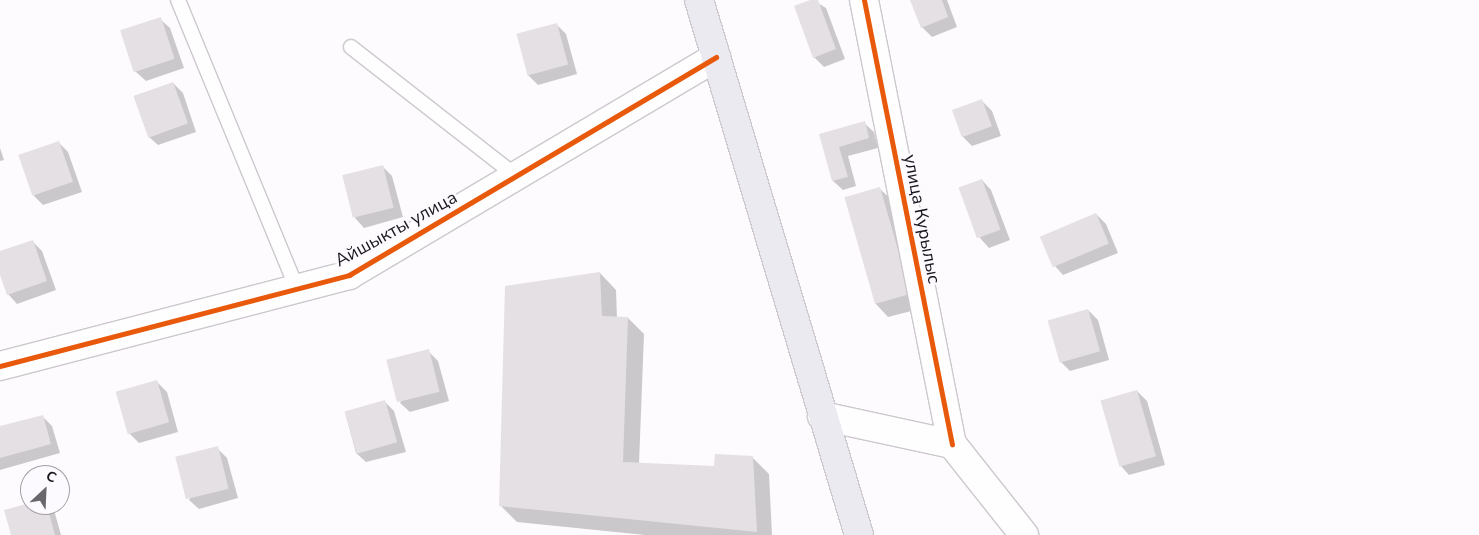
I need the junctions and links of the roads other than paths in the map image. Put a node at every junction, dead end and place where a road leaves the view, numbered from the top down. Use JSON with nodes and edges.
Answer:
{"nodes":[{"id":1,"x":178,"y":0,"type":"edge"},
{"id":2,"x":699,"y":0,"type":"edge"},
{"id":3,"x":864,"y":0,"type":"edge"},
{"id":4,"x":351,"y":47,"type":"dead end"},
{"id":5,"x":716,"y":57,"type":"junction"},
{"id":6,"x":516,"y":176,"type":"junction"},
{"id":7,"x":297,"y":289,"type":"junction"},
{"id":8,"x":0,"y":366,"type":"edge"},
{"id":9,"x":822,"y":416,"type":"junction"},
{"id":10,"x":952,"y":444,"type":"junction"},
{"id":11,"x":859,"y":535,"type":"edge"},
{"id":12,"x":1024,"y":535,"type":"edge"}],
"edges":[{"from":1,"to":7,"type":"lane"},
{"from":2,"to":5,"type":"highway"},
{"from":3,"to":10,"type":"street","name":"улица Курылыс"},
{"from":4,"to":6,"type":"lane"},
{"from":5,"to":6,"type":"street","name":"Айшыкты улица"},
{"from":5,"to":9,"type":"highway"},
{"from":6,"to":7,"type":"street","name":"Айшыкты улица"},
{"from":7,"to":8,"type":"street","name":"Айшыкты улица"},
{"from":9,"to":10,"type":"street"},
{"from":9,"to":11,"type":"highway"},
{"from":10,"to":12,"type":"street"}]}
